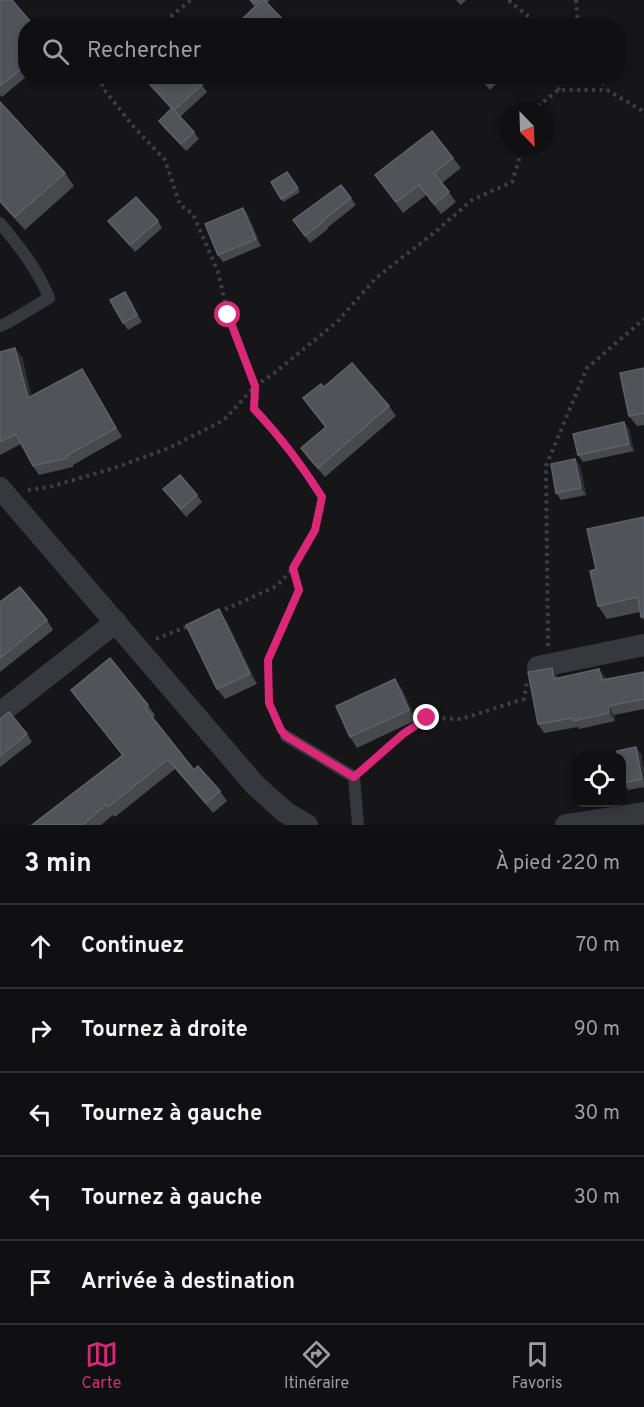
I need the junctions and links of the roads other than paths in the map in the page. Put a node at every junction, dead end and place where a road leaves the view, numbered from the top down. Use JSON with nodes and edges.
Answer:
{"nodes":[{"id":1,"x":0,"y":223,"type":"edge"},
{"id":2,"x":0,"y":326,"type":"edge"},
{"id":3,"x":2,"y":495,"type":"edge"},
{"id":4,"x":116,"y":622,"type":"junction"},
{"id":5,"x":644,"y":645,"type":"edge"},
{"id":6,"x":538,"y":667,"type":"road end"},
{"id":7,"x":0,"y":713,"type":"edge"},
{"id":8,"x":286,"y":736,"type":"road end"},
{"id":9,"x":644,"y":813,"type":"edge"},
{"id":10,"x":307,"y":825,"type":"edge"},
{"id":11,"x":358,"y":825,"type":"edge"},
{"id":12,"x":566,"y":825,"type":"edge"}],
"edges":[{"from":1,"to":2,"type":"lane"},
{"from":3,"to":4,"type":"street"},
{"from":4,"to":7,"type":"street"},
{"from":4,"to":10,"type":"street"},
{"from":5,"to":6,"type":"street"},
{"from":8,"to":11,"type":"lane"},
{"from":9,"to":12,"type":"street"}]}
